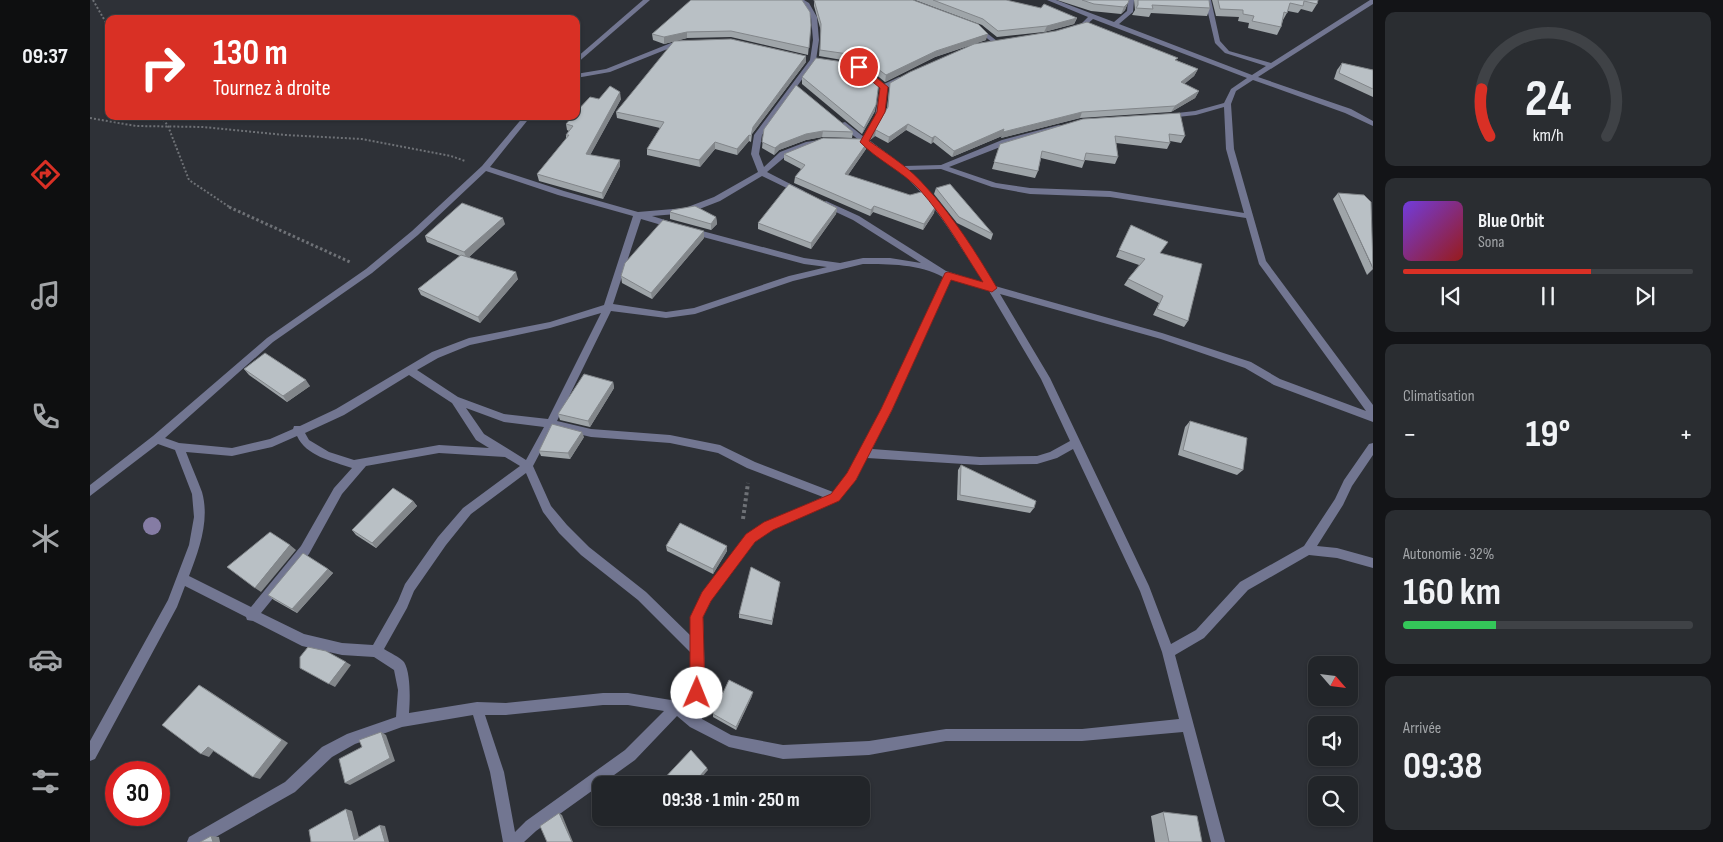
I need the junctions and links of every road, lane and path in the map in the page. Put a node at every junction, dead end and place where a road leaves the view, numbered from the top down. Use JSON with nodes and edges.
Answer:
{"nodes":[{"id":1,"x":93,"y":0,"type":"edge"},
{"id":2,"x":647,"y":0,"type":"edge"},
{"id":3,"x":799,"y":0,"type":"edge"},
{"id":4,"x":1050,"y":0,"type":"edge"},
{"id":5,"x":1131,"y":0,"type":"edge"},
{"id":6,"x":1208,"y":0,"type":"edge"},
{"id":7,"x":1373,"y":1,"type":"edge"},
{"id":8,"x":1091,"y":16,"type":"junction"},
{"id":9,"x":105,"y":21,"type":"edge"},
{"id":10,"x":970,"y":24,"type":"edge"},
{"id":11,"x":1114,"y":25,"type":"junction"},
{"id":12,"x":1065,"y":30,"type":"edge"},
{"id":13,"x":1004,"y":40,"type":"edge"},
{"id":14,"x":695,"y":42,"type":"edge"},
{"id":15,"x":995,"y":42,"type":"junction"},
{"id":16,"x":987,"y":44,"type":"edge"},
{"id":17,"x":803,"y":58,"type":"edge"},
{"id":18,"x":580,"y":59,"type":"edge"},
{"id":19,"x":813,"y":60,"type":"junction"},
{"id":20,"x":821,"y":61,"type":"edge"},
{"id":21,"x":830,"y":62,"type":"edge"},
{"id":22,"x":1270,"y":65,"type":"junction"},
{"id":23,"x":909,"y":74,"type":"edge"},
{"id":24,"x":580,"y":75,"type":"edge"},
{"id":25,"x":1251,"y":77,"type":"junction"},
{"id":26,"x":795,"y":85,"type":"junction"},
{"id":27,"x":884,"y":87,"type":"junction"},
{"id":28,"x":803,"y":92,"type":"edge"},
{"id":29,"x":1227,"y":104,"type":"junction"},
{"id":30,"x":834,"y":117,"type":"edge"},
{"id":31,"x":1156,"y":117,"type":"edge"},
{"id":32,"x":90,"y":118,"type":"edge"},
{"id":33,"x":164,"y":120,"type":"edge"},
{"id":34,"x":525,"y":120,"type":"edge"},
{"id":35,"x":1373,"y":124,"type":"edge"},
{"id":36,"x":168,"y":126,"type":"junction"},
{"id":37,"x":1064,"y":126,"type":"edge"},
{"id":38,"x":830,"y":141,"type":"edge"},
{"id":39,"x":847,"y":142,"type":"edge"},
{"id":40,"x":864,"y":142,"type":"junction"},
{"id":41,"x":942,"y":167,"type":"junction"},
{"id":42,"x":485,"y":168,"type":"junction"},
{"id":43,"x":902,"y":168,"type":"junction"},
{"id":44,"x":762,"y":173,"type":"junction"},
{"id":45,"x":806,"y":194,"type":"edge"},
{"id":46,"x":815,"y":199,"type":"edge"},
{"id":47,"x":638,"y":215,"type":"junction"},
{"id":48,"x":1249,"y":216,"type":"junction"},
{"id":49,"x":847,"y":266,"type":"junction"},
{"id":50,"x":369,"y":271,"type":"junction"},
{"id":51,"x":948,"y":276,"type":"junction"},
{"id":52,"x":992,"y":288,"type":"junction"},
{"id":53,"x":608,"y":307,"type":"junction"},
{"id":54,"x":409,"y":370,"type":"junction"},
{"id":55,"x":455,"y":400,"type":"junction"},
{"id":56,"x":1373,"y":413,"type":"edge"},
{"id":57,"x":1373,"y":418,"type":"edge"},
{"id":58,"x":552,"y":424,"type":"junction"},
{"id":59,"x":298,"y":429,"type":"junction"},
{"id":60,"x":157,"y":439,"type":"junction"},
{"id":61,"x":1076,"y":443,"type":"junction"},
{"id":62,"x":180,"y":448,"type":"junction"},
{"id":63,"x":1373,"y":448,"type":"edge"},
{"id":64,"x":864,"y":453,"type":"junction"},
{"id":65,"x":510,"y":454,"type":"junction"},
{"id":66,"x":363,"y":462,"type":"junction"},
{"id":67,"x":751,"y":465,"type":"junction"},
{"id":68,"x":528,"y":466,"type":"junction"},
{"id":69,"x":90,"y":491,"type":"edge"},
{"id":70,"x":835,"y":497,"type":"junction"},
{"id":71,"x":1308,"y":550,"type":"junction"},
{"id":72,"x":737,"y":555,"type":"junction"},
{"id":73,"x":1373,"y":563,"type":"edge"},
{"id":74,"x":184,"y":579,"type":"junction"},
{"id":75,"x":251,"y":616,"type":"junction"},
{"id":76,"x":696,"y":650,"type":"junction"},
{"id":77,"x":376,"y":651,"type":"junction"},
{"id":78,"x":1168,"y":652,"type":"junction"},
{"id":79,"x":677,"y":707,"type":"junction"},
{"id":80,"x":477,"y":708,"type":"junction"},
{"id":81,"x":402,"y":721,"type":"junction"},
{"id":82,"x":695,"y":722,"type":"junction"},
{"id":83,"x":1187,"y":725,"type":"junction"},
{"id":84,"x":90,"y":754,"type":"edge"},
{"id":85,"x":194,"y":842,"type":"edge"},
{"id":86,"x":512,"y":842,"type":"edge"},
{"id":87,"x":1218,"y":842,"type":"edge"}],
"edges":[{"from":1,"to":9,"type":"path"},
{"from":2,"to":18,"type":"street"},
{"from":3,"to":19,"type":"street"},
{"from":4,"to":8,"type":"street"},
{"from":5,"to":11,"type":"street"},
{"from":6,"to":22,"type":"street"},
{"from":7,"to":22,"type":"street"},
{"from":8,"to":11,"type":"street"},
{"from":8,"to":12,"type":"street"},
{"from":10,"to":15,"type":"street"},
{"from":11,"to":25,"type":"street"},
{"from":13,"to":15,"type":"street"},
{"from":14,"to":24,"type":"street"},
{"from":15,"to":16,"type":"street"},
{"from":17,"to":19,"type":"street"},
{"from":19,"to":20,"type":"street"},
{"from":19,"to":26,"type":"street"},
{"from":21,"to":27,"type":"street"},
{"from":22,"to":25,"type":"street"},
{"from":23,"to":27,"type":"street"},
{"from":25,"to":29,"type":"street"},
{"from":25,"to":35,"type":"street"},
{"from":26,"to":28,"type":"street"},
{"from":26,"to":44,"type":"street"},
{"from":27,"to":40,"type":"street"},
{"from":29,"to":31,"type":"street"},
{"from":29,"to":48,"type":"street"},
{"from":30,"to":40,"type":"street"},
{"from":32,"to":36,"type":"path"},
{"from":33,"to":36,"type":"path"},
{"from":34,"to":42,"type":"street"},
{"from":36,"to":42,"type":"path"},
{"from":36,"to":50,"type":"path"},
{"from":37,"to":41,"type":"street"},
{"from":38,"to":44,"type":"street"},
{"from":39,"to":40,"type":"street"},
{"from":40,"to":43,"type":"street"},
{"from":41,"to":43,"type":"street"},
{"from":41,"to":48,"type":"street"},
{"from":42,"to":47,"type":"street"},
{"from":42,"to":50,"type":"street"},
{"from":43,"to":52,"type":"street"},
{"from":44,"to":45,"type":"street"},
{"from":44,"to":47,"type":"street"},
{"from":46,"to":51,"type":"street"},
{"from":47,"to":49,"type":"street"},
{"from":47,"to":53,"type":"street"},
{"from":48,"to":56,"type":"street"},
{"from":49,"to":51,"type":"street"},
{"from":49,"to":53,"type":"street"},
{"from":50,"to":60,"type":"street"},
{"from":51,"to":52,"type":"street"},
{"from":51,"to":64,"type":"street"},
{"from":52,"to":57,"type":"street"},
{"from":52,"to":61,"type":"street"},
{"from":53,"to":54,"type":"street"},
{"from":53,"to":58,"type":"street"},
{"from":54,"to":55,"type":"street"},
{"from":54,"to":59,"type":"street"},
{"from":55,"to":58,"type":"street"},
{"from":55,"to":65,"type":"street"},
{"from":58,"to":67,"type":"street"},
{"from":58,"to":68,"type":"street"},
{"from":59,"to":62,"type":"street"},
{"from":59,"to":66,"type":"street"},
{"from":60,"to":62,"type":"street"},
{"from":60,"to":69,"type":"street"},
{"from":61,"to":64,"type":"street"},
{"from":61,"to":78,"type":"street"},
{"from":62,"to":74,"type":"street"},
{"from":63,"to":71,"type":"street"},
{"from":64,"to":70,"type":"street"},
{"from":65,"to":66,"type":"street"},
{"from":65,"to":68,"type":"street"},
{"from":66,"to":75,"type":"street"},
{"from":67,"to":70,"type":"street"},
{"from":67,"to":72,"type":"path"},
{"from":68,"to":76,"type":"street"},
{"from":68,"to":77,"type":"street"},
{"from":70,"to":72,"type":"street"},
{"from":71,"to":73,"type":"street"},
{"from":71,"to":78,"type":"street"},
{"from":72,"to":76,"type":"street"},
{"from":74,"to":75,"type":"street"},
{"from":74,"to":84,"type":"street"},
{"from":75,"to":77,"type":"street"},
{"from":76,"to":82,"type":"street"},
{"from":77,"to":81,"type":"street"},
{"from":78,"to":83,"type":"street"},
{"from":79,"to":80,"type":"street"},
{"from":79,"to":82,"type":"street"},
{"from":79,"to":86,"type":"street"},
{"from":80,"to":81,"type":"street"},
{"from":80,"to":86,"type":"street"},
{"from":81,"to":85,"type":"street"},
{"from":82,"to":83,"type":"street"},
{"from":83,"to":87,"type":"street"}]}
